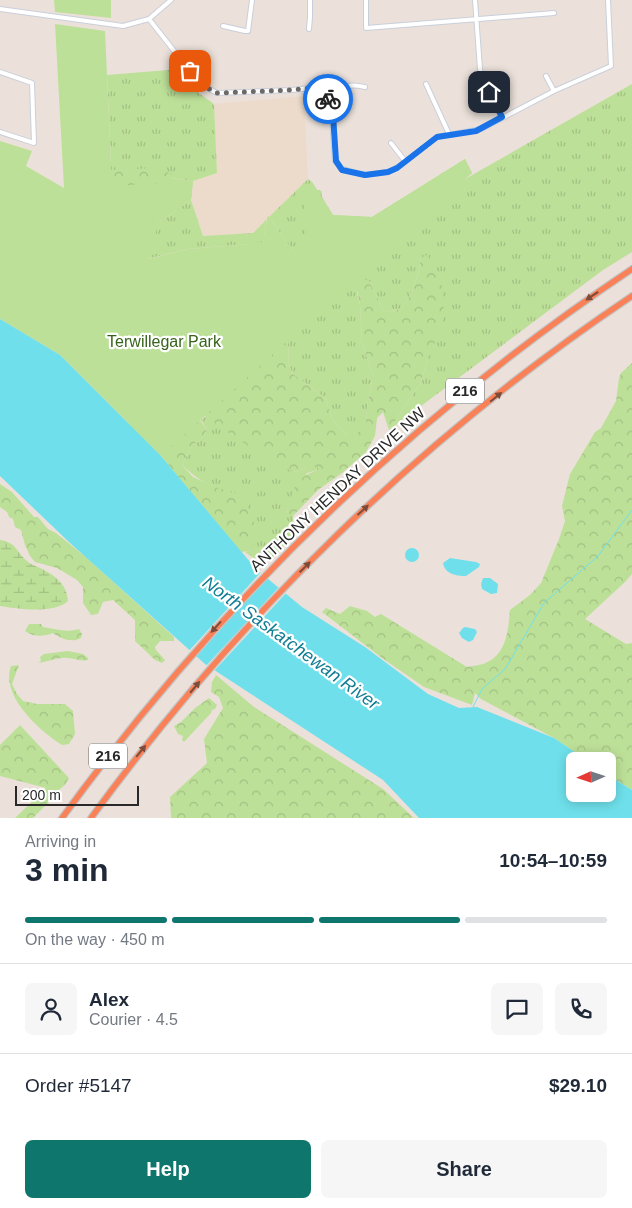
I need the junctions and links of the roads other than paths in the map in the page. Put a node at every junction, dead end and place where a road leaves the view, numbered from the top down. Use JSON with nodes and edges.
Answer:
{"nodes":[{"id":1,"x":171,"y":0,"type":"edge"},
{"id":2,"x":252,"y":0,"type":"edge"},
{"id":3,"x":310,"y":0,"type":"edge"},
{"id":4,"x":366,"y":0,"type":"edge"},
{"id":5,"x":475,"y":0,"type":"edge"},
{"id":6,"x":608,"y":0,"type":"edge"},
{"id":7,"x":0,"y":9,"type":"edge"},
{"id":8,"x":554,"y":13,"type":"dead end"},
{"id":9,"x":149,"y":20,"type":"junction"},
{"id":10,"x":476,"y":20,"type":"junction"},
{"id":11,"x":223,"y":26,"type":"dead end"},
{"id":12,"x":309,"y":29,"type":"dead end"},
{"id":13,"x":0,"y":72,"type":"edge"},
{"id":14,"x":546,"y":76,"type":"dead end"},
{"id":15,"x":426,"y":84,"type":"dead end"},
{"id":16,"x":366,"y":87,"type":"dead end"},
{"id":17,"x":554,"y":91,"type":"junction"},
{"id":18,"x":327,"y":96,"type":"junction"},
{"id":19,"x":502,"y":117,"type":"junction"},
{"id":20,"x":0,"y":132,"type":"edge"},
{"id":21,"x":449,"y":134,"type":"junction"},
{"id":22,"x":391,"y":143,"type":"dead end"},
{"id":23,"x":405,"y":161,"type":"junction"},
{"id":24,"x":632,"y":269,"type":"edge"},
{"id":25,"x":632,"y":296,"type":"edge"},
{"id":26,"x":60,"y":818,"type":"edge"},
{"id":27,"x":91,"y":818,"type":"edge"}],
"edges":[{"from":1,"to":9,"type":"street"},
{"from":2,"to":11,"type":"street"},
{"from":3,"to":12,"type":"street"},
{"from":4,"to":10,"type":"street"},
{"from":5,"to":10,"type":"street"},
{"from":6,"to":17,"type":"street"},
{"from":7,"to":9,"type":"street"},
{"from":8,"to":10,"type":"street"},
{"from":9,"to":18,"type":"street"},
{"from":10,"to":19,"type":"street"},
{"from":13,"to":20,"type":"street"},
{"from":14,"to":17,"type":"street"},
{"from":15,"to":21,"type":"street"},
{"from":16,"to":18,"type":"street"},
{"from":17,"to":19,"type":"street"},
{"from":18,"to":23,"type":"street"},
{"from":19,"to":21,"type":"street"},
{"from":21,"to":23,"type":"street"},
{"from":22,"to":23,"type":"street"},
{"from":24,"to":26,"type":"highway","name":"ANTHONY HENDAY DRIVE NW","number":"216","one_way":true},
{"from":27,"to":25,"type":"highway","name":"ANTHONY HENDAY DRIVE NW","number":"216","one_way":true}]}
